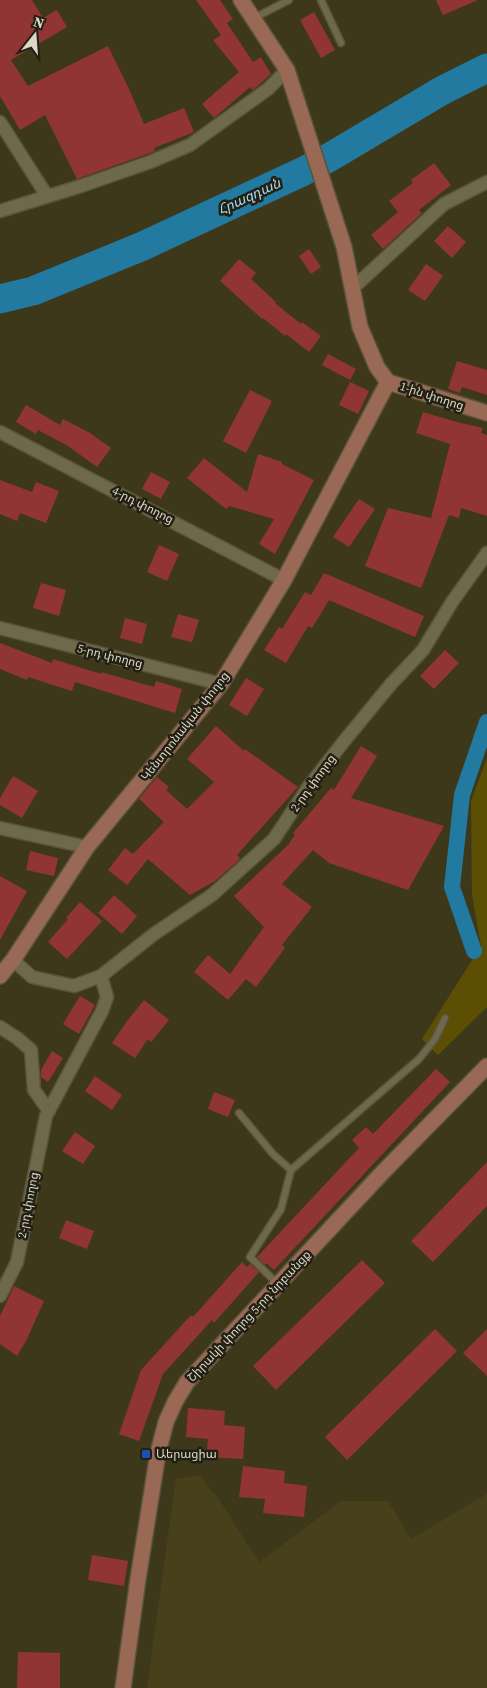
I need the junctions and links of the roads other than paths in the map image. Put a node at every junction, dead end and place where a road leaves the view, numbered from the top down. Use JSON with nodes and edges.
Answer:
{"nodes":[{"id":1,"x":241,"y":0,"type":"edge"},
{"id":2,"x":289,"y":0,"type":"edge"},
{"id":3,"x":321,"y":0,"type":"edge"},
{"id":4,"x":253,"y":18,"type":"junction"},
{"id":5,"x":340,"y":43,"type":"dead end"},
{"id":6,"x":289,"y":76,"type":"junction"},
{"id":7,"x":0,"y":122,"type":"edge"},
{"id":8,"x":487,"y":182,"type":"edge"},
{"id":9,"x":47,"y":196,"type":"junction"},
{"id":10,"x":0,"y":211,"type":"edge"},
{"id":11,"x":353,"y":288,"type":"junction"},
{"id":12,"x":388,"y":382,"type":"junction"},
{"id":13,"x":487,"y":413,"type":"edge"},
{"id":14,"x":0,"y":432,"type":"edge"},
{"id":15,"x":487,"y":553,"type":"edge"},
{"id":16,"x":284,"y":580,"type":"junction"},
{"id":17,"x":0,"y":628,"type":"edge"},
{"id":18,"x":221,"y":684,"type":"junction"},
{"id":19,"x":0,"y":828,"type":"edge"},
{"id":20,"x":87,"y":847,"type":"junction"},
{"id":21,"x":13,"y":960,"type":"junction"},
{"id":22,"x":0,"y":976,"type":"edge"},
{"id":23,"x":101,"y":976,"type":"junction"},
{"id":24,"x":445,"y":1018,"type":"dead end"},
{"id":25,"x":0,"y":1027,"type":"edge"},
{"id":26,"x":487,"y":1066,"type":"edge"},
{"id":27,"x":49,"y":1111,"type":"junction"},
{"id":28,"x":240,"y":1113,"type":"dead end"},
{"id":29,"x":290,"y":1170,"type":"junction"},
{"id":30,"x":278,"y":1284,"type":"junction"},
{"id":31,"x":0,"y":1296,"type":"edge"},
{"id":32,"x":123,"y":1688,"type":"edge"}],
"edges":[{"from":1,"to":4,"type":"main road","name":"1-ին փողոց"},
{"from":2,"to":4,"type":"lane"},
{"from":3,"to":5,"type":"lane"},
{"from":4,"to":6,"type":"main road","name":"1-ին փողոց"},
{"from":6,"to":9,"type":"street"},
{"from":6,"to":11,"type":"main road","name":"1-ին փողոց"},
{"from":7,"to":9,"type":"street"},
{"from":8,"to":11,"type":"street"},
{"from":9,"to":10,"type":"street"},
{"from":11,"to":12,"type":"main road","name":"1-ին փողոց"},
{"from":12,"to":13,"type":"main road","name":"1-ին փողոց"},
{"from":12,"to":16,"type":"main road","name":"Կենտրոնական փողոց"},
{"from":14,"to":16,"type":"street","name":"4-րդ փողոց"},
{"from":15,"to":23,"type":"street","name":"2-րդ փողոց"},
{"from":16,"to":18,"type":"main road","name":"Կենտրոնական փողոց"},
{"from":17,"to":18,"type":"street","name":"5-րդ փողոց"},
{"from":18,"to":20,"type":"main road","name":"Կենտրոնական փողոց"},
{"from":19,"to":20,"type":"street"},
{"from":20,"to":21,"type":"main road","name":"Կենտրոնական փողոց"},
{"from":21,"to":22,"type":"main road","name":"Կենտրոնական փողոց"},
{"from":21,"to":23,"type":"street","name":"2-րդ փողոց"},
{"from":23,"to":27,"type":"street","name":"2-րդ փողոց"},
{"from":24,"to":29,"type":"lane"},
{"from":25,"to":27,"type":"street"},
{"from":26,"to":30,"type":"main road","name":"Շիրակի փողոց 5-րդ նրբանցք"},
{"from":27,"to":31,"type":"street","name":"2-րդ փողոց"},
{"from":28,"to":29,"type":"lane"},
{"from":29,"to":30,"type":"lane"},
{"from":30,"to":32,"type":"main road","name":"Շիրակի փողոց 5-րդ նրբանցք"}]}
